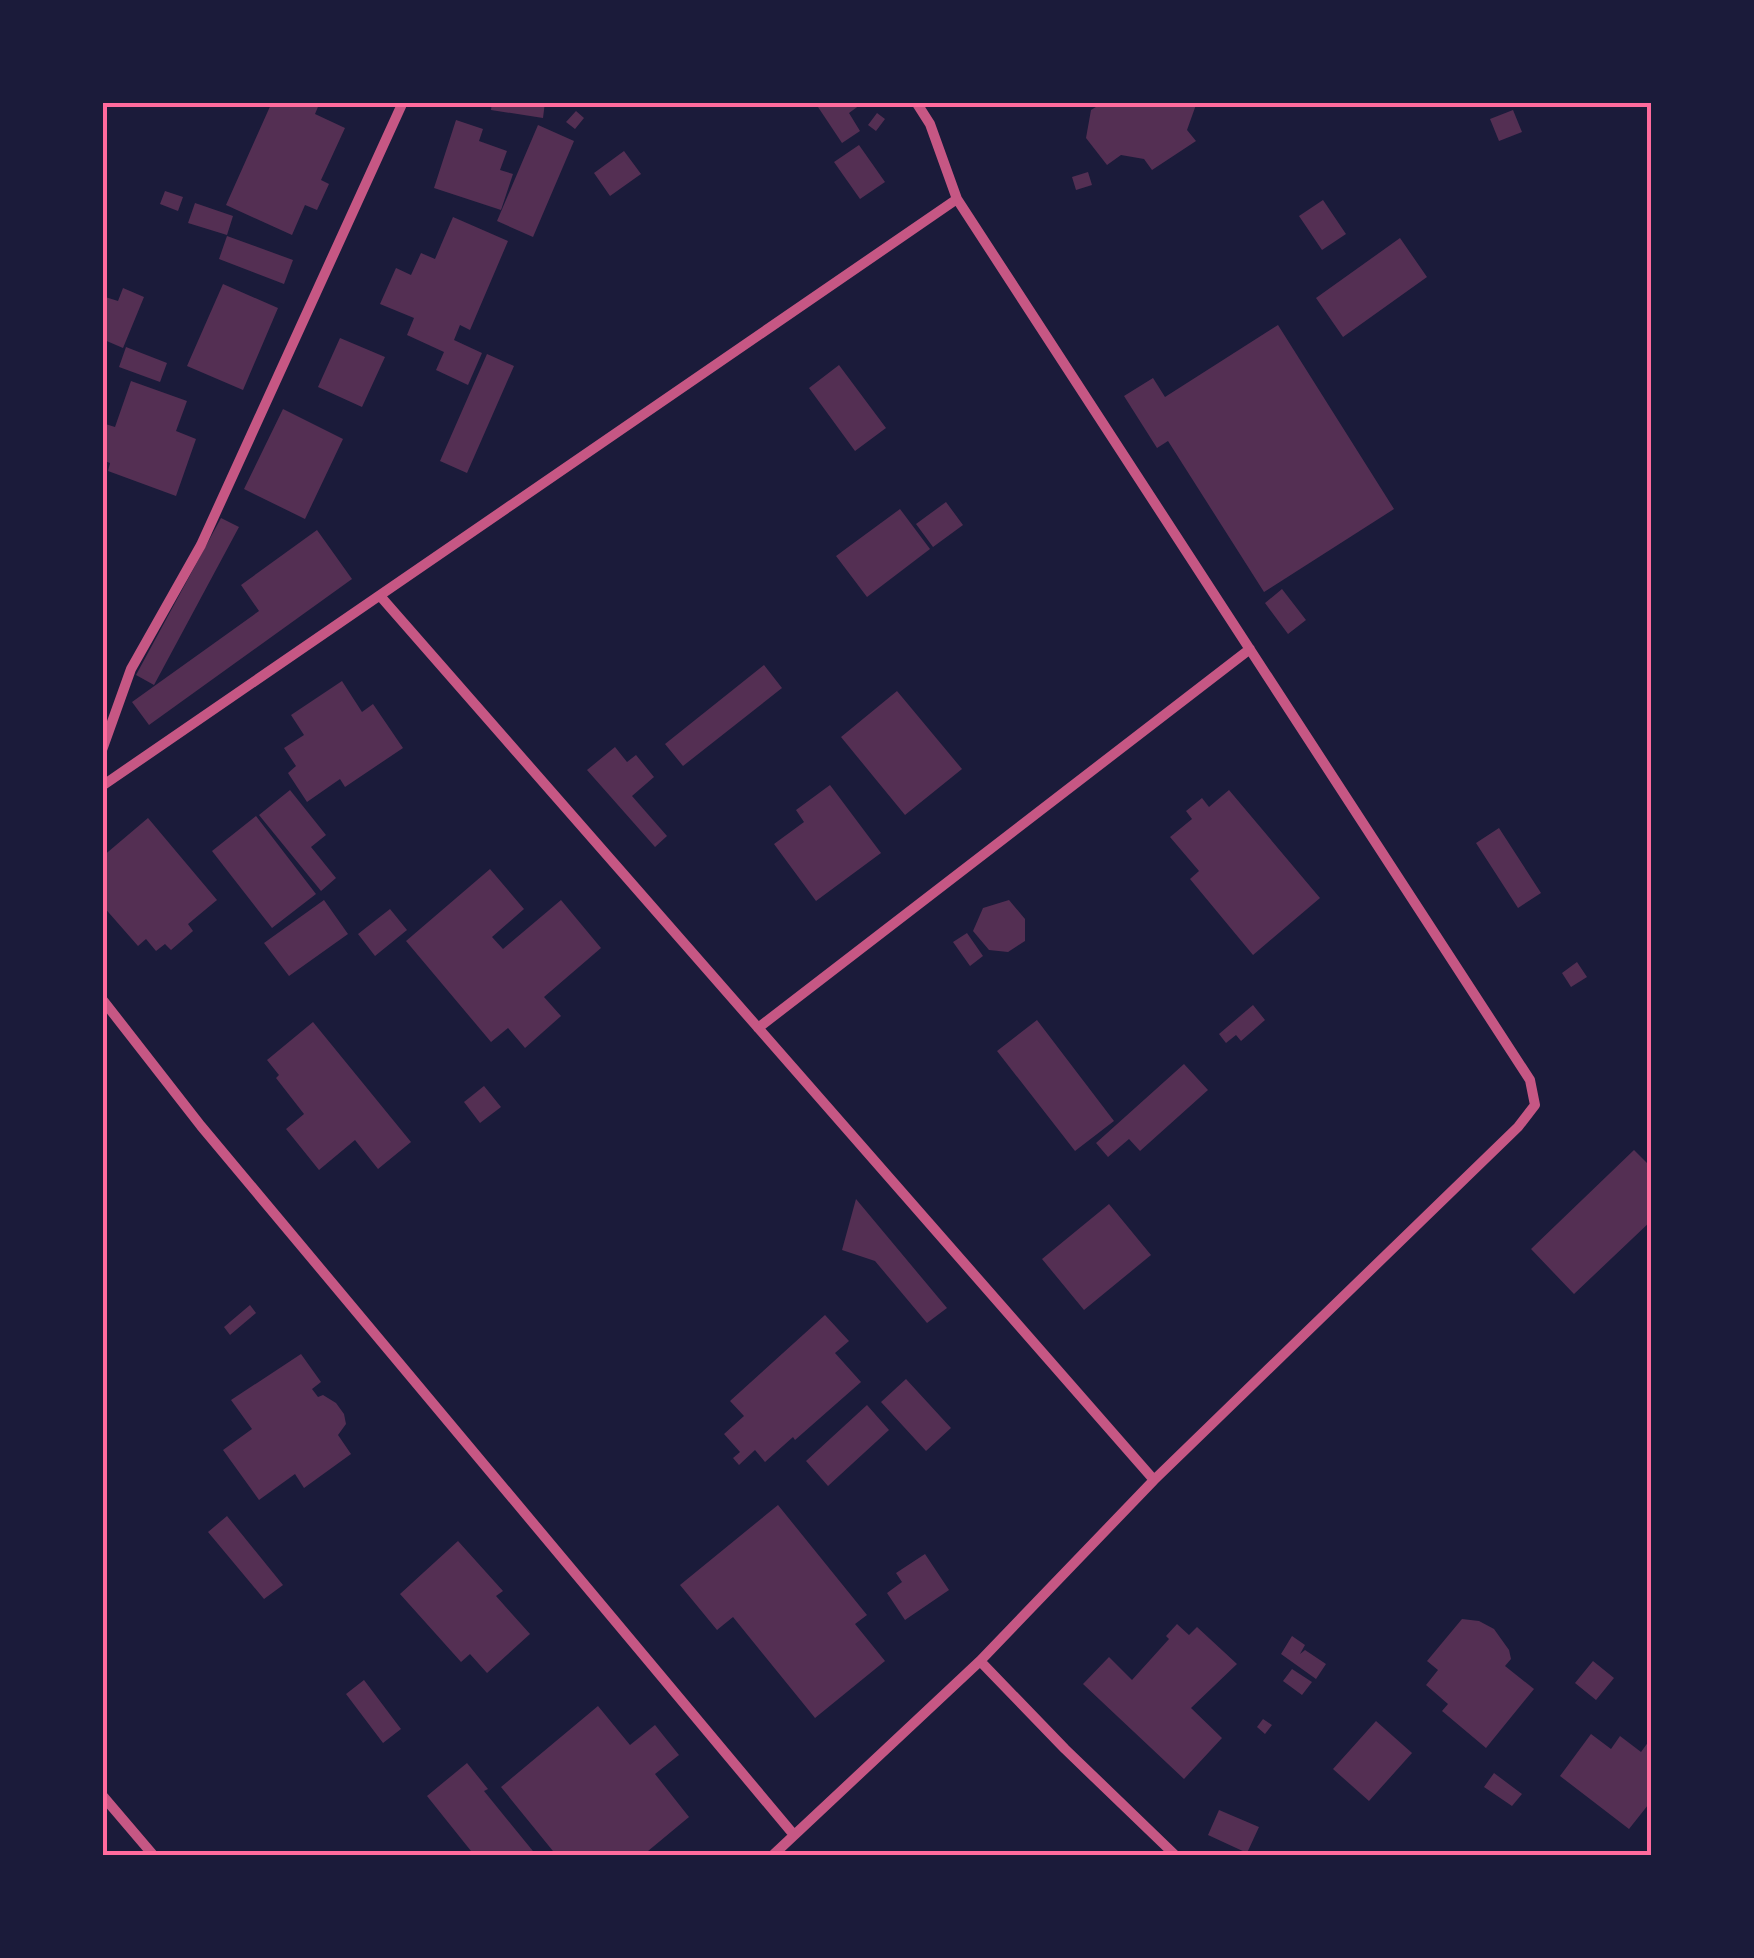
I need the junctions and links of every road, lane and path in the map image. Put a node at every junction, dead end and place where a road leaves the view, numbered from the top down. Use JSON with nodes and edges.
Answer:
{"nodes":[{"id":1,"x":403,"y":102,"type":"edge"},
{"id":2,"x":916,"y":102,"type":"edge"},
{"id":3,"x":957,"y":199,"type":"junction"},
{"id":4,"x":381,"y":597,"type":"junction"},
{"id":5,"x":1250,"y":649,"type":"junction"},
{"id":6,"x":102,"y":750,"type":"edge"},
{"id":7,"x":102,"y":786,"type":"edge"},
{"id":8,"x":102,"y":999,"type":"edge"},
{"id":9,"x":758,"y":1028,"type":"junction"},
{"id":10,"x":1154,"y":1480,"type":"junction"},
{"id":11,"x":980,"y":1661,"type":"junction"},
{"id":12,"x":102,"y":1794,"type":"edge"},
{"id":13,"x":794,"y":1835,"type":"junction"},
{"id":14,"x":154,"y":1856,"type":"edge"},
{"id":15,"x":772,"y":1856,"type":"edge"},
{"id":16,"x":1176,"y":1856,"type":"edge"}],
"edges":[{"from":1,"to":6,"type":"street"},
{"from":2,"to":3,"type":"street"},
{"from":3,"to":4,"type":"street"},
{"from":3,"to":5,"type":"street"},
{"from":4,"to":7,"type":"street"},
{"from":4,"to":9,"type":"street"},
{"from":5,"to":9,"type":"street"},
{"from":5,"to":10,"type":"street"},
{"from":8,"to":13,"type":"street"},
{"from":9,"to":10,"type":"street"},
{"from":10,"to":11,"type":"street"},
{"from":11,"to":13,"type":"street"},
{"from":11,"to":16,"type":"street"},
{"from":12,"to":14,"type":"street"},
{"from":13,"to":15,"type":"street"}]}
